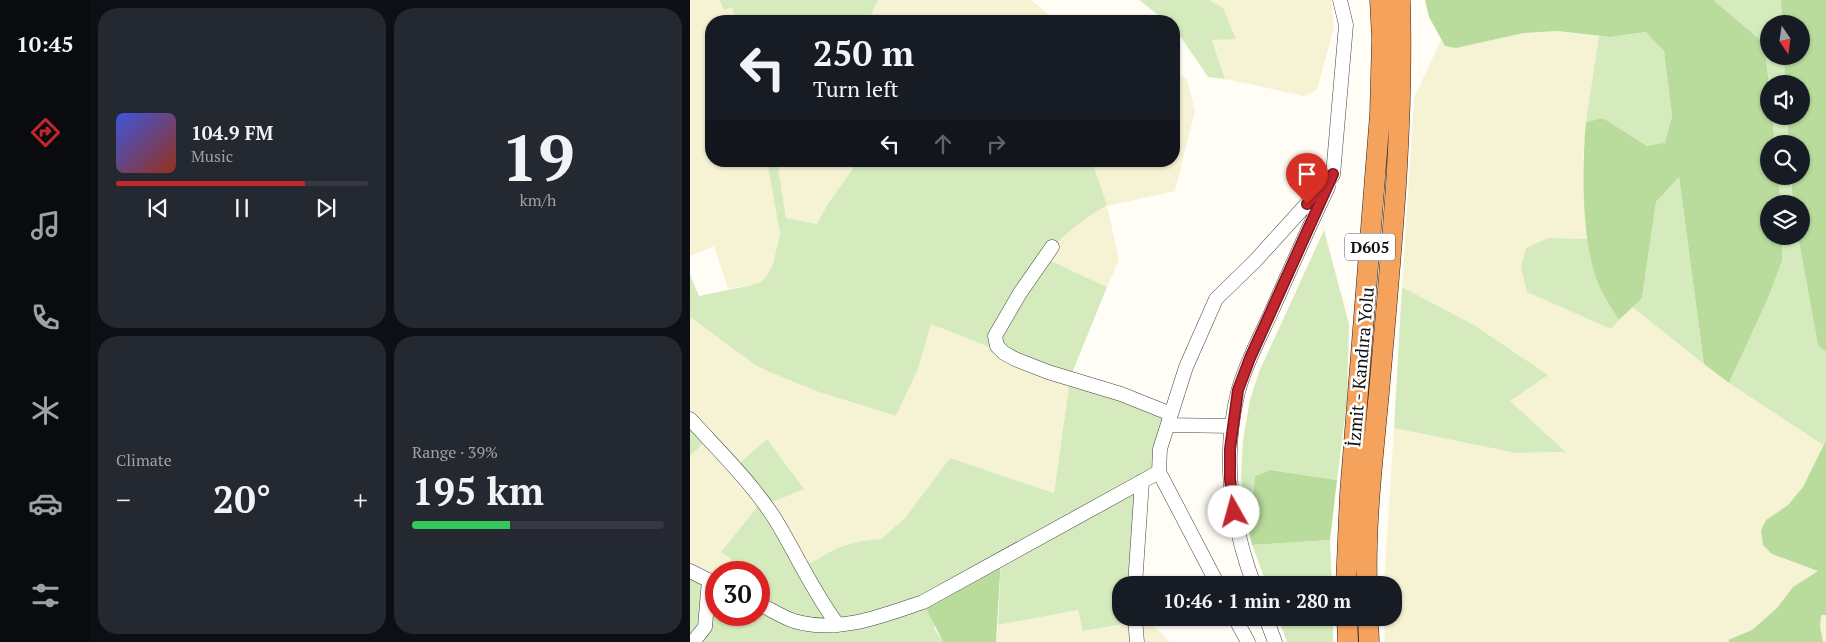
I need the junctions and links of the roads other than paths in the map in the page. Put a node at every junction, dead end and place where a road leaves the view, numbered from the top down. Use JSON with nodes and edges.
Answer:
{"nodes":[{"id":1,"x":1340,"y":0,"type":"edge"},
{"id":2,"x":1380,"y":0,"type":"edge"},
{"id":3,"x":1400,"y":0,"type":"edge"},
{"id":4,"x":1333,"y":174,"type":"junction"},
{"id":5,"x":1052,"y":247,"type":"dead end"},
{"id":6,"x":690,"y":419,"type":"edge"},
{"id":7,"x":1170,"y":420,"type":"junction"},
{"id":8,"x":1232,"y":426,"type":"junction"},
{"id":9,"x":1159,"y":472,"type":"junction"},
{"id":10,"x":1142,"y":481,"type":"junction"},
{"id":11,"x":690,"y":571,"type":"edge"},
{"id":12,"x":1136,"y":576,"type":"edge"},
{"id":13,"x":1213,"y":576,"type":"edge"},
{"id":14,"x":1250,"y":576,"type":"edge"},
{"id":15,"x":1346,"y":576,"type":"edge"},
{"id":16,"x":1367,"y":576,"type":"edge"},
{"id":17,"x":705,"y":578,"type":"edge"},
{"id":18,"x":770,"y":609,"type":"edge"},
{"id":19,"x":838,"y":625,"type":"junction"},
{"id":20,"x":705,"y":626,"type":"edge"},
{"id":21,"x":1135,"y":626,"type":"edge"},
{"id":22,"x":1239,"y":626,"type":"edge"},
{"id":23,"x":1269,"y":626,"type":"edge"},
{"id":24,"x":1347,"y":626,"type":"edge"},
{"id":25,"x":1368,"y":626,"type":"edge"},
{"id":26,"x":693,"y":642,"type":"edge"},
{"id":27,"x":1137,"y":642,"type":"edge"},
{"id":28,"x":1248,"y":642,"type":"edge"},
{"id":29,"x":1275,"y":642,"type":"edge"},
{"id":30,"x":1348,"y":642,"type":"edge"},
{"id":31,"x":1369,"y":642,"type":"edge"}],
"edges":[{"from":1,"to":4,"type":"street"},
{"from":2,"to":15,"type":"highway","name":"İzmit - Kandıra Yolu","number":"D605"},
{"from":3,"to":16,"type":"highway"},
{"from":4,"to":7,"type":"street"},
{"from":4,"to":8,"type":"street"},
{"from":5,"to":7,"type":"street"},
{"from":6,"to":19,"type":"street"},
{"from":7,"to":8,"type":"street"},
{"from":7,"to":9,"type":"street"},
{"from":8,"to":14,"type":"street"},
{"from":9,"to":10,"type":"street"},
{"from":9,"to":13,"type":"street"},
{"from":10,"to":12,"type":"street"},
{"from":10,"to":19,"type":"street"},
{"from":11,"to":17,"type":"street"},
{"from":18,"to":19,"type":"street"},
{"from":20,"to":26,"type":"street"},
{"from":21,"to":27,"type":"street"},
{"from":22,"to":28,"type":"street"},
{"from":23,"to":29,"type":"street"},
{"from":24,"to":30,"type":"highway"},
{"from":25,"to":31,"type":"highway"}]}
